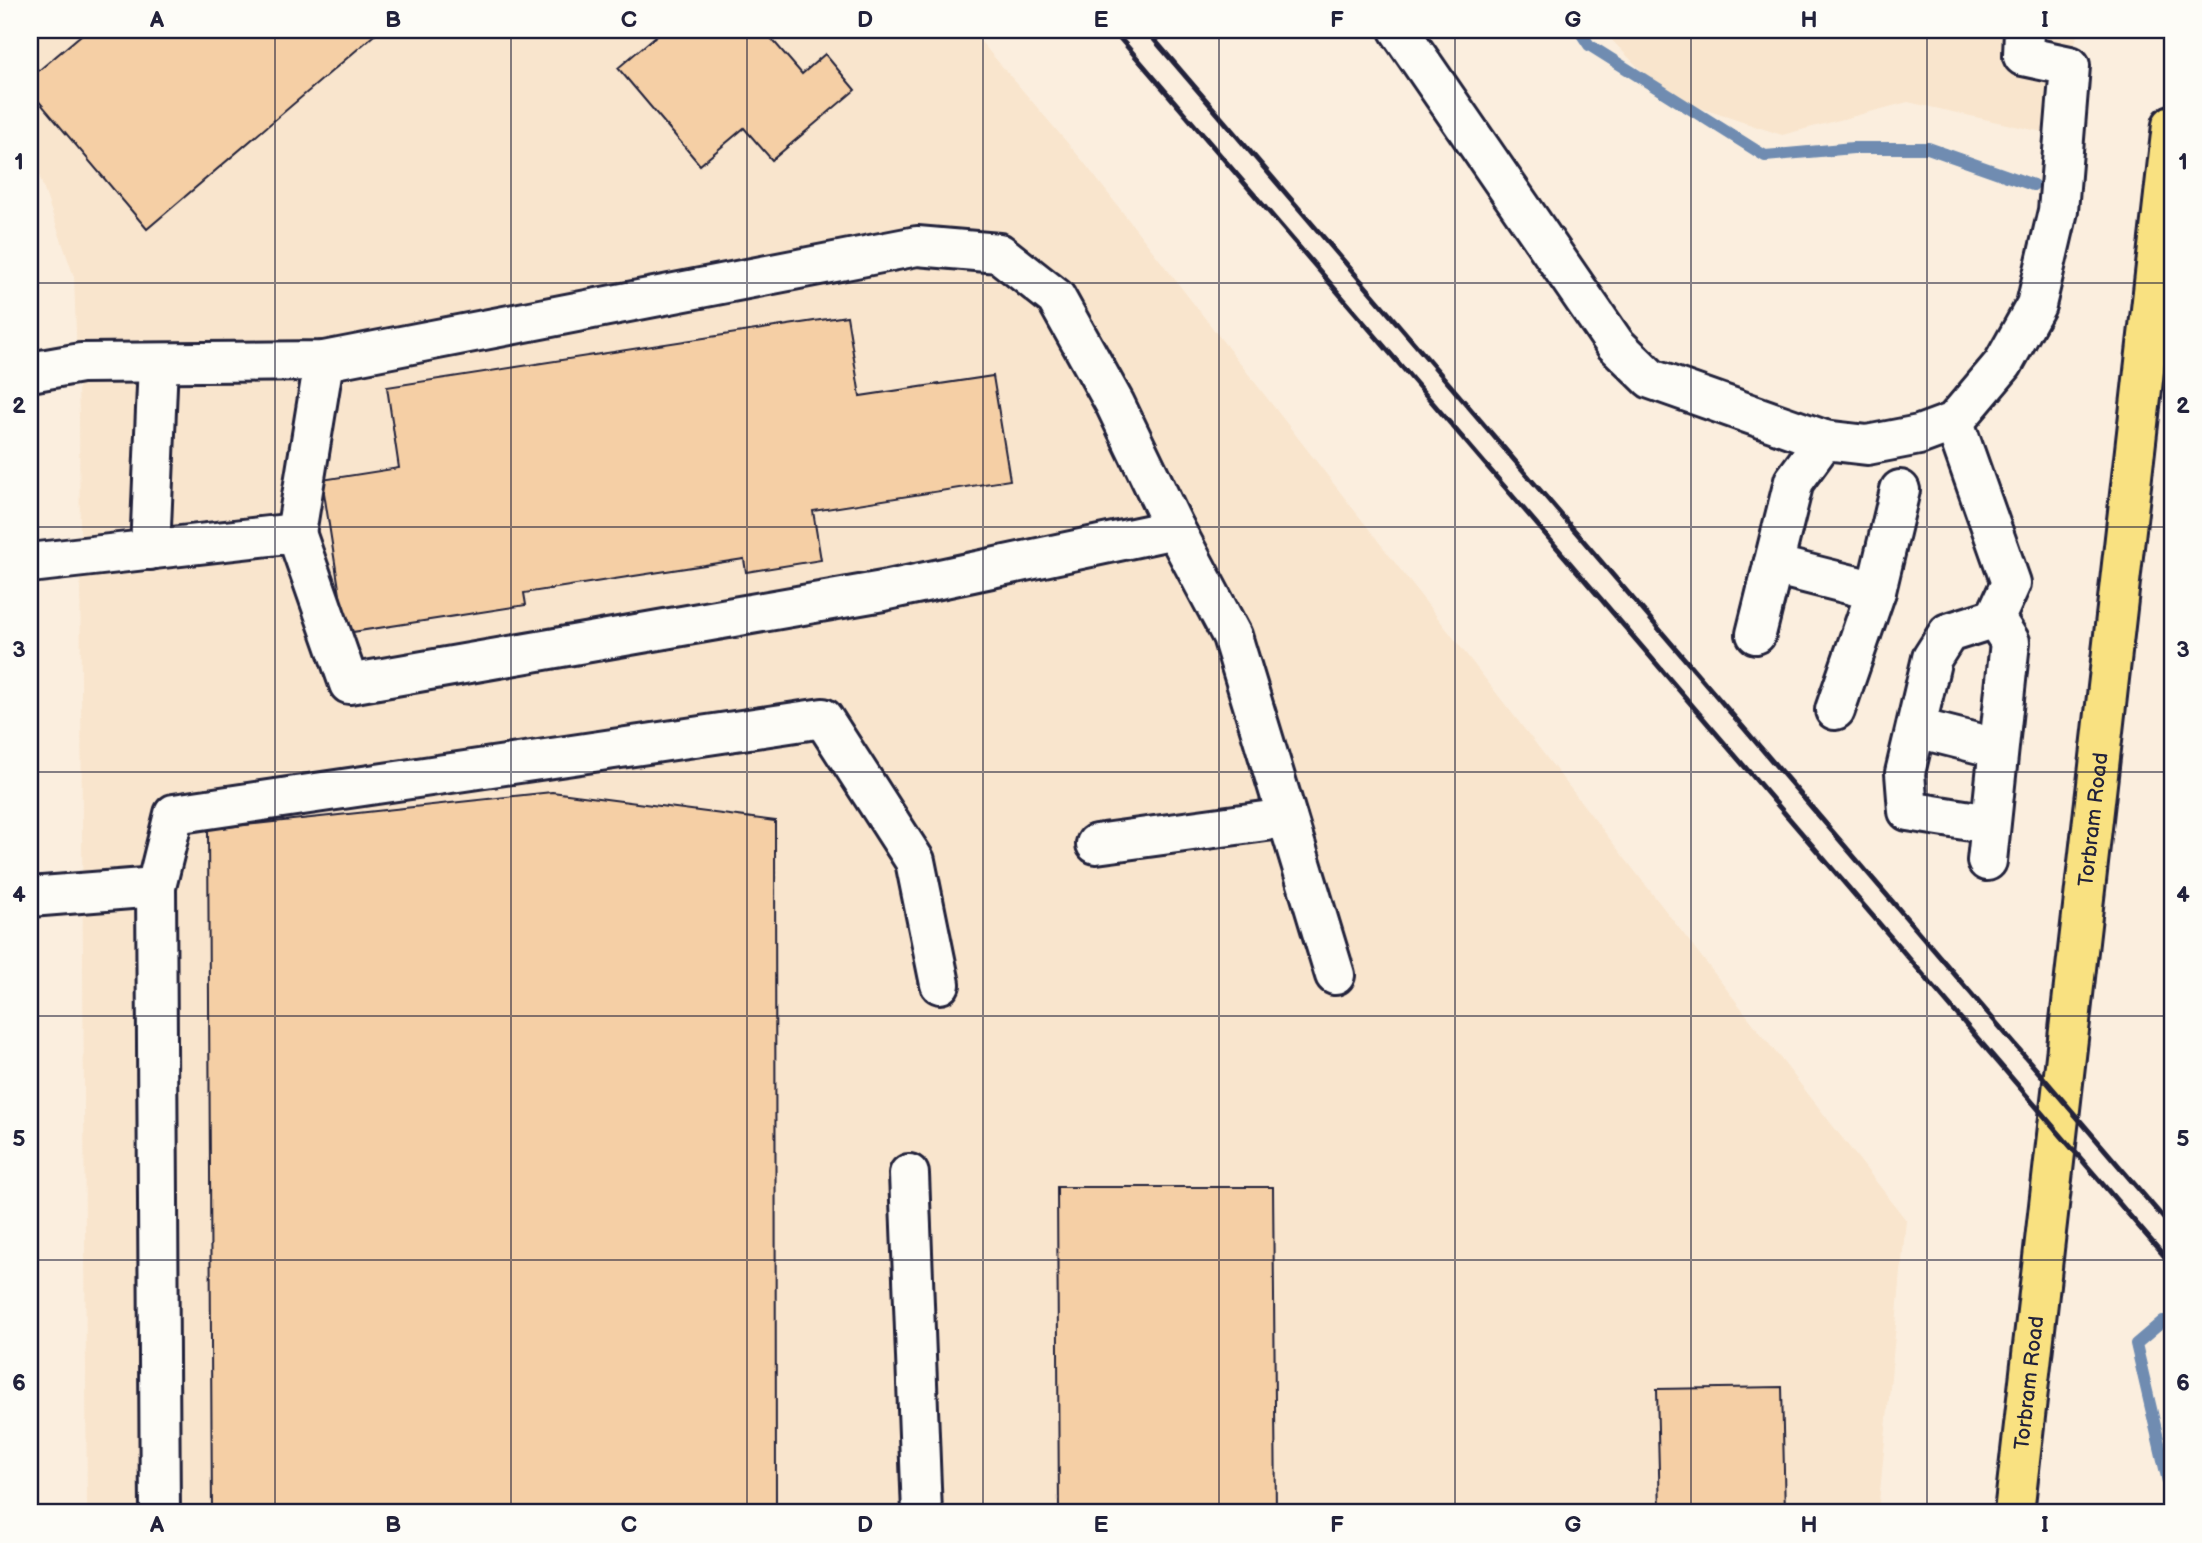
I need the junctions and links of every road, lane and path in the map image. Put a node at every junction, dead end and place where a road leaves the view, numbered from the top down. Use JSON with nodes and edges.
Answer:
{"nodes":[{"id":1,"x":1399,"y":30,"type":"edge"},
{"id":2,"x":2024,"y":30,"type":"edge"},
{"id":3,"x":2172,"y":125,"type":"edge"},
{"id":4,"x":2170,"y":164,"type":"edge"},
{"id":5,"x":324,"y":361,"type":"junction"},
{"id":6,"x":158,"y":363,"type":"junction"},
{"id":7,"x":30,"y":372,"type":"edge"},
{"id":8,"x":1954,"y":422,"type":"junction"},
{"id":9,"x":1824,"y":440,"type":"junction"},
{"id":10,"x":1900,"y":490,"type":"dead end"},
{"id":11,"x":1175,"y":529,"type":"junction"},
{"id":12,"x":296,"y":533,"type":"junction"},
{"id":13,"x":150,"y":550,"type":"junction"},
{"id":14,"x":30,"y":563,"type":"edge"},
{"id":15,"x":1773,"y":565,"type":"junction"},
{"id":16,"x":1876,"y":592,"type":"junction"},
{"id":17,"x":1995,"y":618,"type":"junction"},
{"id":18,"x":1756,"y":634,"type":"dead end"},
{"id":19,"x":1835,"y":710,"type":"dead end"},
{"id":20,"x":1917,"y":728,"type":"junction"},
{"id":21,"x":1996,"y":748,"type":"junction"},
{"id":22,"x":1287,"y":818,"type":"junction"},
{"id":23,"x":1096,"y":844,"type":"dead end"},
{"id":24,"x":156,"y":887,"type":"junction"},
{"id":25,"x":30,"y":897,"type":"edge"},
{"id":26,"x":1335,"y":975,"type":"dead end"},
{"id":27,"x":940,"y":984,"type":"dead end"},
{"id":28,"x":909,"y":1174,"type":"dead end"},
{"id":29,"x":160,"y":1513,"type":"edge"},
{"id":30,"x":922,"y":1513,"type":"edge"},
{"id":31,"x":2014,"y":1513,"type":"edge"}],
"edges":[{"from":1,"to":9,"type":"lane"},
{"from":2,"to":8,"type":"lane"},
{"from":3,"to":4,"type":"main road","name":"Torbram Road"},
{"from":4,"to":31,"type":"main road","name":"Torbram Road"},
{"from":5,"to":6,"type":"lane"},
{"from":5,"to":11,"type":"lane"},
{"from":5,"to":12,"type":"lane"},
{"from":6,"to":7,"type":"lane"},
{"from":6,"to":13,"type":"lane"},
{"from":8,"to":9,"type":"lane"},
{"from":8,"to":17,"type":"lane"},
{"from":9,"to":15,"type":"lane"},
{"from":10,"to":16,"type":"lane"},
{"from":11,"to":12,"type":"lane"},
{"from":11,"to":22,"type":"lane"},
{"from":12,"to":13,"type":"lane"},
{"from":13,"to":14,"type":"lane"},
{"from":15,"to":16,"type":"lane"},
{"from":15,"to":18,"type":"lane"},
{"from":16,"to":19,"type":"lane"},
{"from":17,"to":20,"type":"lane"},
{"from":17,"to":21,"type":"lane"},
{"from":20,"to":21,"type":"lane"},
{"from":20,"to":21,"type":"lane"},
{"from":22,"to":23,"type":"lane"},
{"from":22,"to":26,"type":"lane"},
{"from":24,"to":25,"type":"lane"},
{"from":24,"to":27,"type":"lane"},
{"from":24,"to":29,"type":"lane"},
{"from":28,"to":30,"type":"lane"}]}
